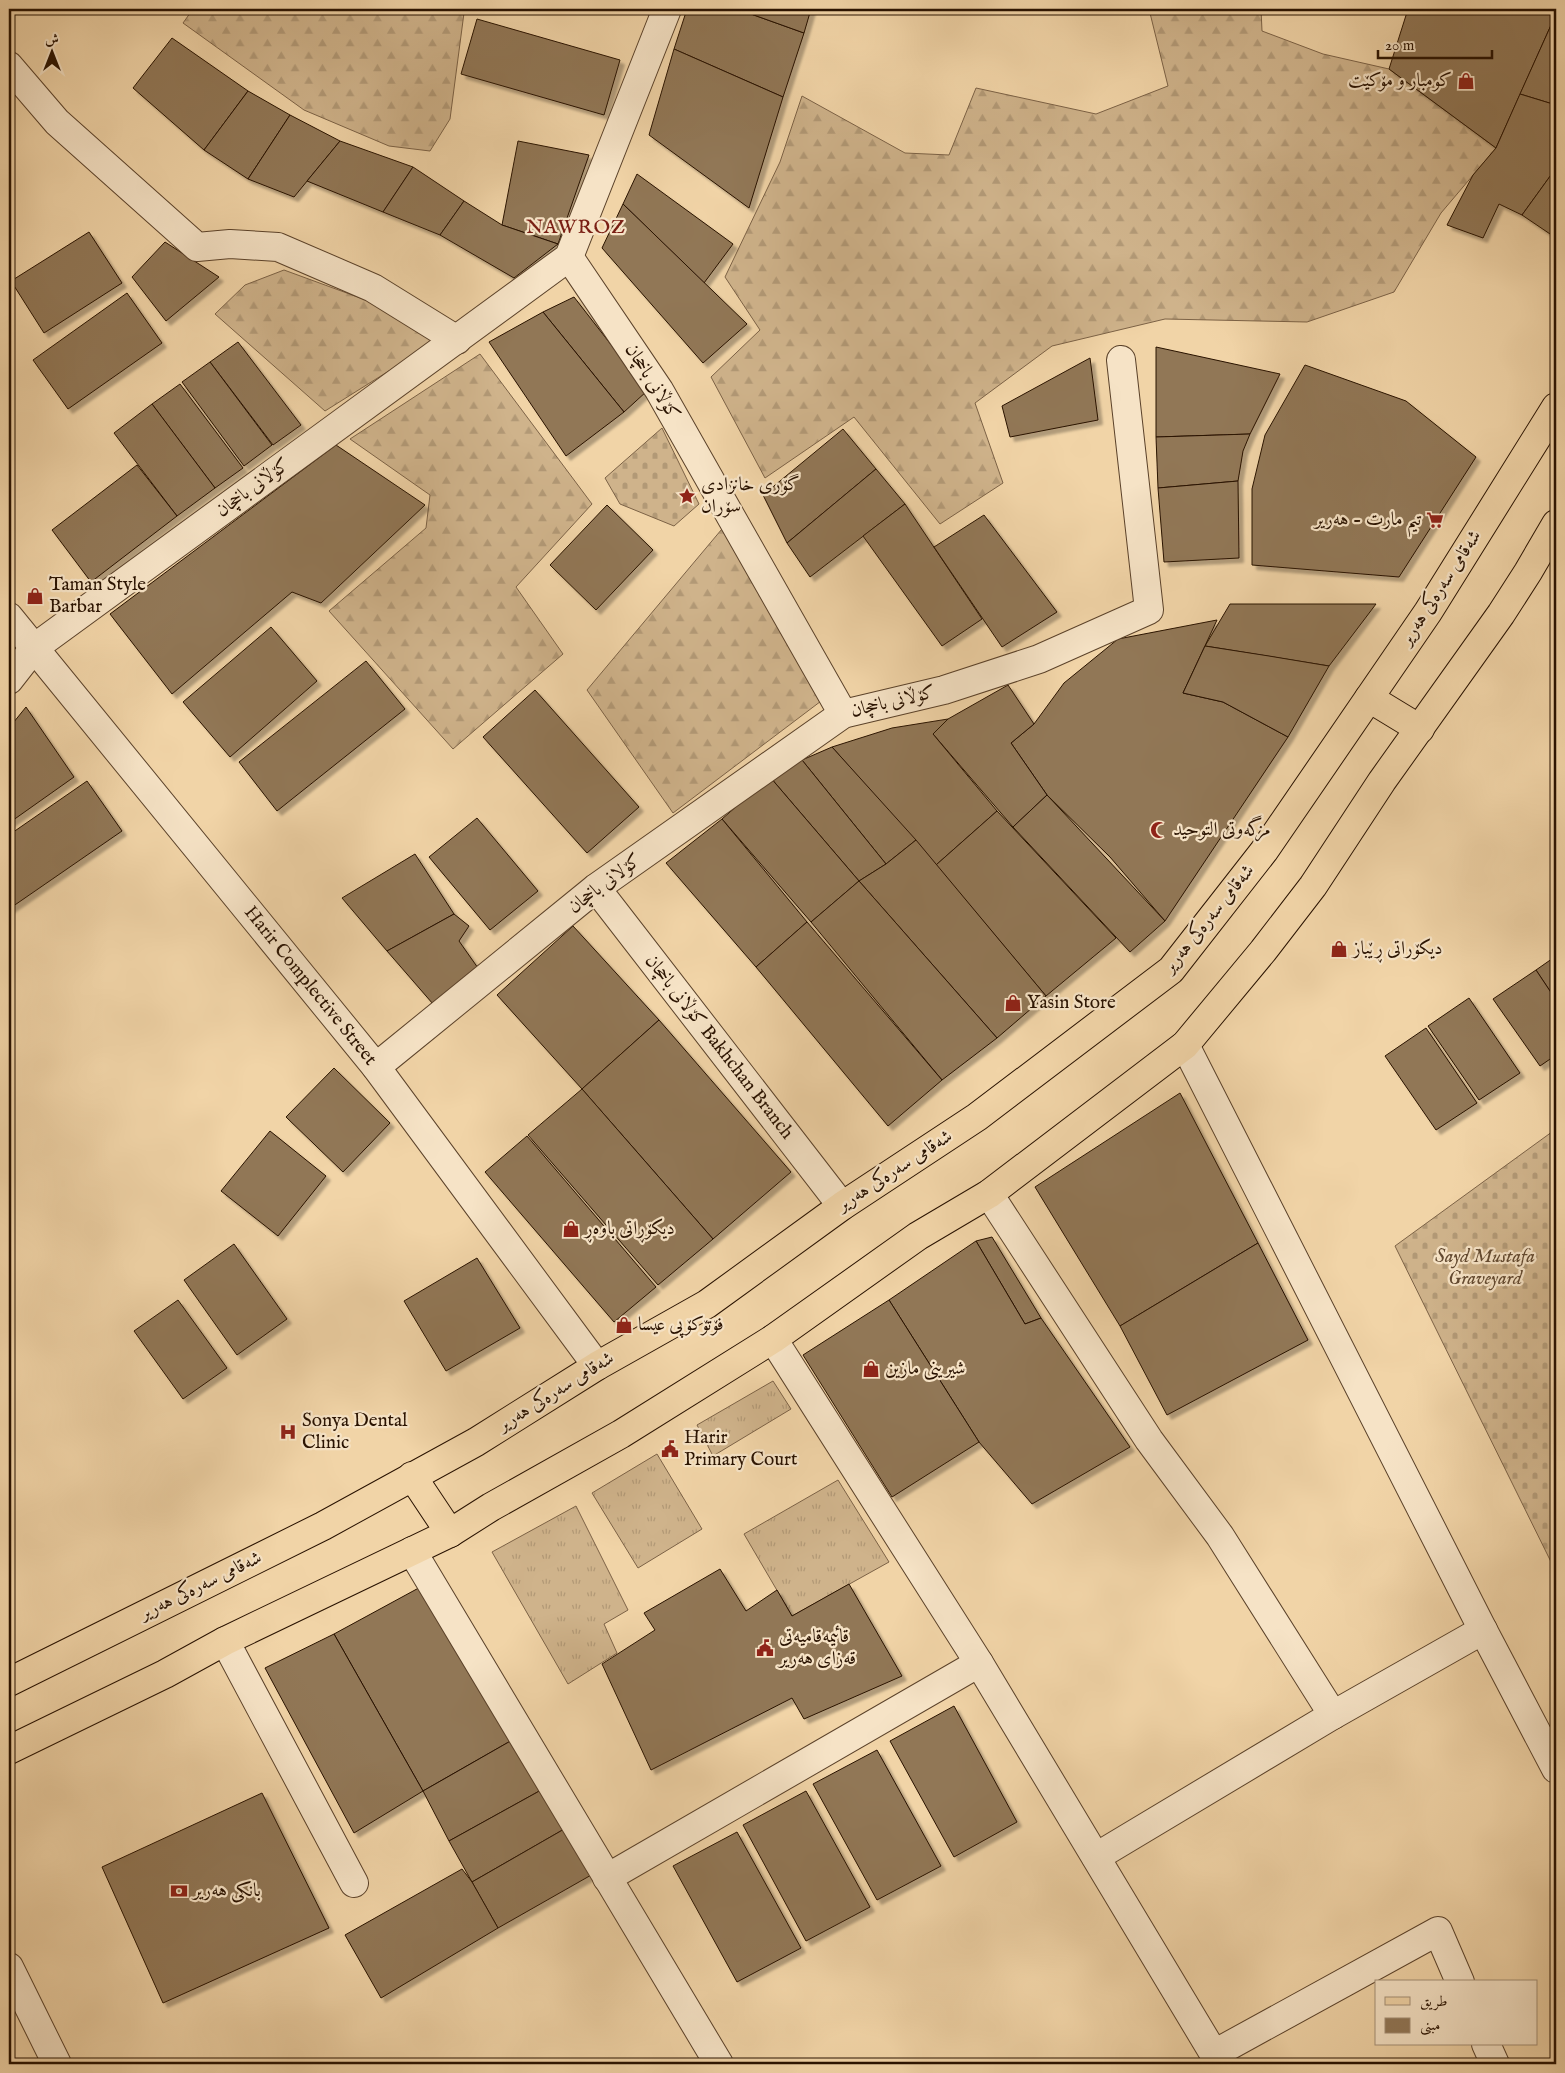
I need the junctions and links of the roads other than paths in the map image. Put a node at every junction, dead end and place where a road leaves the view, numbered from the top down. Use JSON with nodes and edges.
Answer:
{"nodes":[{"id":1,"x":667,"y":9,"type":"edge"},
{"id":2,"x":9,"y":66,"type":"edge"},
{"id":3,"x":570,"y":258,"type":"junction"},
{"id":4,"x":458,"y":340,"type":"junction"},
{"id":5,"x":1121,"y":360,"type":"dead end"},
{"id":6,"x":1556,"y":407,"type":"edge"},
{"id":7,"x":1556,"y":524,"type":"edge"},
{"id":8,"x":9,"y":617,"type":"edge"},
{"id":9,"x":34,"y":648,"type":"junction"},
{"id":10,"x":9,"y":680,"type":"edge"},
{"id":11,"x":1369,"y":698,"type":"junction"},
{"id":12,"x":843,"y":714,"type":"junction"},
{"id":13,"x":1420,"y":729,"type":"junction"},
{"id":14,"x":596,"y":888,"type":"junction"},
{"id":15,"x":1185,"y":1045,"type":"junction"},
{"id":16,"x":376,"y":1067,"type":"junction"},
{"id":17,"x":989,"y":1194,"type":"junction"},
{"id":18,"x":842,"y":1206,"type":"junction"},
{"id":19,"x":773,"y":1339,"type":"junction"},
{"id":20,"x":597,"y":1366,"type":"junction"},
{"id":21,"x":412,"y":1476,"type":"junction"},
{"id":22,"x":450,"y":1533,"type":"junction"},
{"id":23,"x":412,"y":1551,"type":"junction"},
{"id":24,"x":1483,"y":1630,"type":"junction"},
{"id":25,"x":225,"y":1641,"type":"junction"},
{"id":26,"x":979,"y":1663,"type":"junction"},
{"id":27,"x":9,"y":1682,"type":"edge"},
{"id":28,"x":1333,"y":1715,"type":"junction"},
{"id":29,"x":9,"y":1750,"type":"edge"},
{"id":30,"x":1556,"y":1769,"type":"edge"},
{"id":31,"x":1096,"y":1857,"type":"junction"},
{"id":32,"x":607,"y":1878,"type":"junction"},
{"id":33,"x":354,"y":1883,"type":"dead end"},
{"id":34,"x":9,"y":1967,"type":"edge"},
{"id":35,"x":1459,"y":1980,"type":"edge"},
{"id":36,"x":1487,"y":2046,"type":"edge"},
{"id":37,"x":56,"y":2064,"type":"edge"},
{"id":38,"x":719,"y":2064,"type":"edge"},
{"id":39,"x":1495,"y":2064,"type":"edge"}],
"edges":[{"from":1,"to":3,"type":"street"},
{"from":2,"to":4,"type":"street"},
{"from":3,"to":4,"type":"street","name":"کۆڵانی باخچان"},
{"from":3,"to":12,"type":"street","name":"کۆڵانی باخچان"},
{"from":4,"to":9,"type":"street","name":"کۆڵانی باخچان"},
{"from":5,"to":12,"type":"street","name":"کۆڵانی باخچان"},
{"from":6,"to":11,"type":"main road","name":"شەقامی سەرەکی هەریر"},
{"from":7,"to":13,"type":"main road"},
{"from":8,"to":9,"type":"street","name":"Harir Complective Street"},
{"from":9,"to":10,"type":"street","name":"کۆڵانی باخچان"},
{"from":9,"to":16,"type":"street","name":"Harir Complective Street"},
{"from":11,"to":13,"type":"main road"},
{"from":11,"to":18,"type":"main road","name":"شەقامی سەرەکی هەریر"},
{"from":12,"to":14,"type":"street","name":"کۆلانی باخچان"},
{"from":13,"to":15,"type":"main road"},
{"from":14,"to":16,"type":"street","name":"کۆلانی باخچان"},
{"from":14,"to":18,"type":"street","name":"کۆڵانی باخچان Bakhchan Branch"},
{"from":15,"to":17,"type":"main road"},
{"from":15,"to":24,"type":"street"},
{"from":16,"to":20,"type":"street","name":"Harir Complective Street"},
{"from":17,"to":19,"type":"main road"},
{"from":17,"to":28,"type":"street"},
{"from":18,"to":20,"type":"main road","name":"شەقامی سەرەکی هەریر"},
{"from":19,"to":22,"type":"main road"},
{"from":19,"to":26,"type":"street"},
{"from":20,"to":21,"type":"main road","name":"شەقامی سەرەکی هەریر"},
{"from":21,"to":22,"type":"main road"},
{"from":21,"to":27,"type":"main road","name":"شەقامی سەرەکی هەریر"},
{"from":22,"to":23,"type":"main road"},
{"from":23,"to":25,"type":"main road"},
{"from":23,"to":32,"type":"street"},
{"from":24,"to":28,"type":"street"},
{"from":24,"to":30,"type":"street"},
{"from":25,"to":29,"type":"main road"},
{"from":25,"to":33,"type":"street"},
{"from":26,"to":31,"type":"street"},
{"from":26,"to":32,"type":"street"},
{"from":28,"to":31,"type":"street"},
{"from":31,"to":35,"type":"street"},
{"from":32,"to":38,"type":"street"},
{"from":34,"to":37,"type":"street"},
{"from":36,"to":39,"type":"street"}]}
